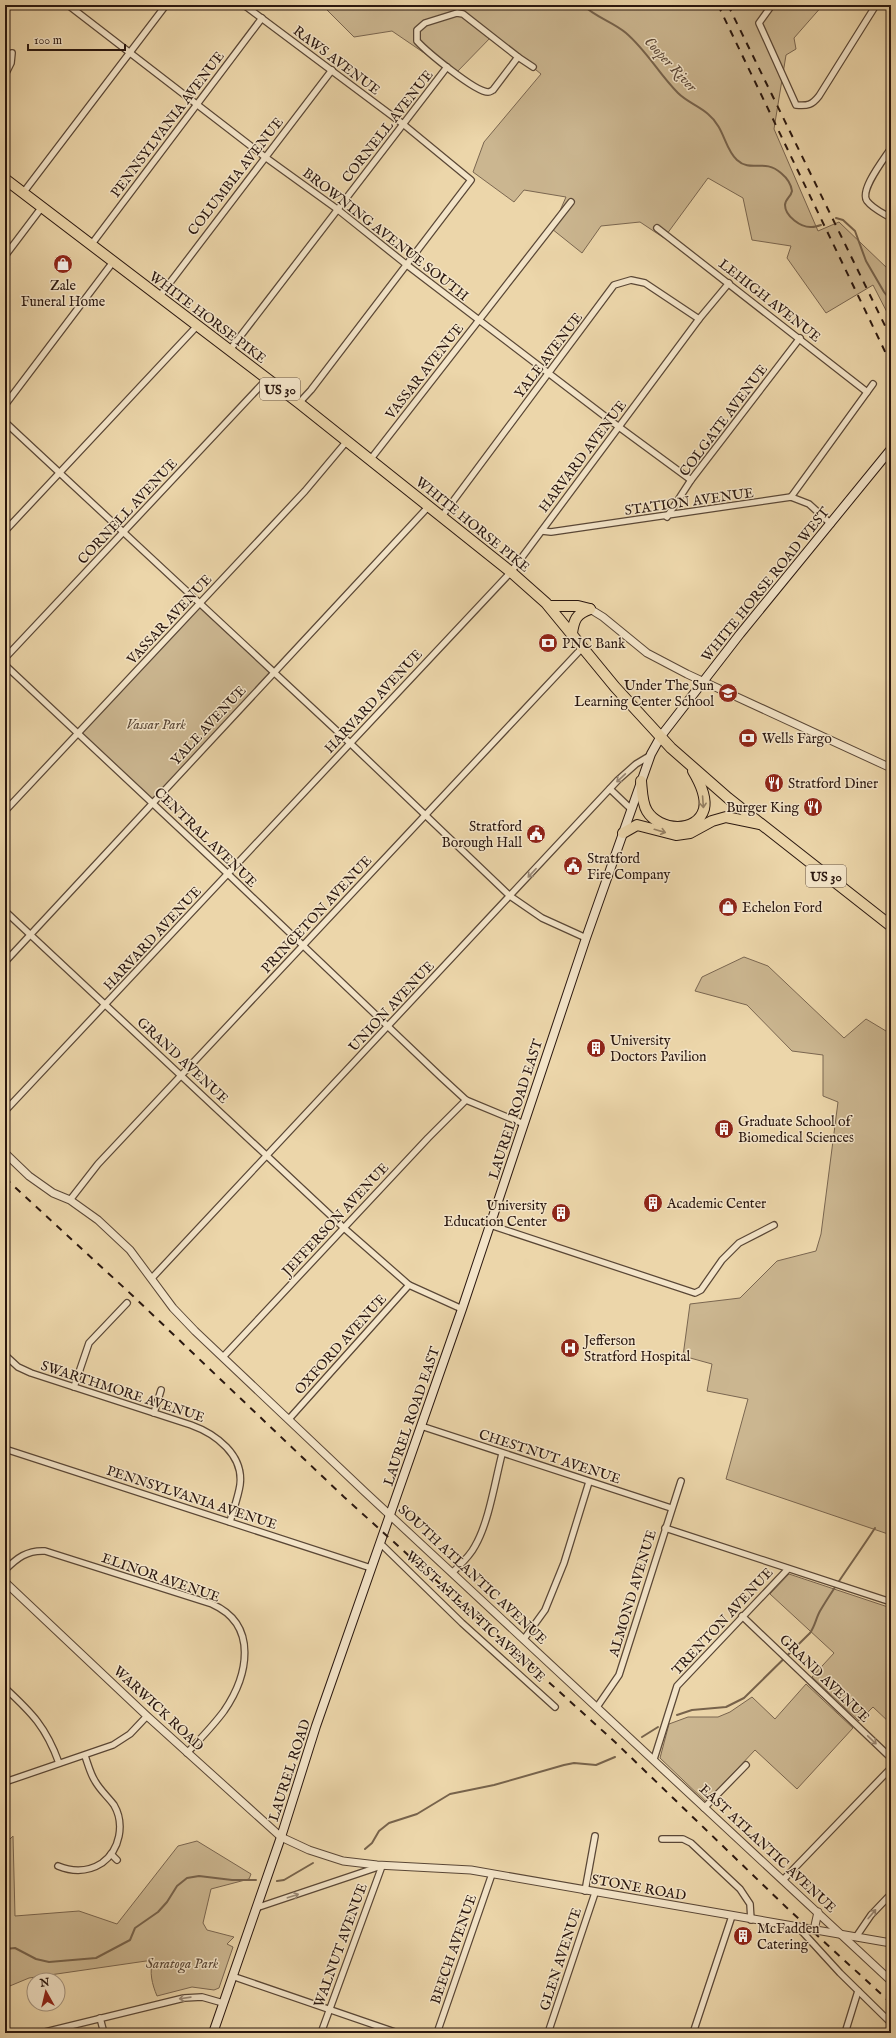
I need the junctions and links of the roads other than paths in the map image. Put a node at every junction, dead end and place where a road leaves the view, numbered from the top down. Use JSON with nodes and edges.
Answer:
{"nodes":[{"id":1,"x":68,"y":5,"type":"edge"},
{"id":2,"x":166,"y":5,"type":"edge"},
{"id":3,"x":244,"y":5,"type":"edge"},
{"id":4,"x":772,"y":5,"type":"edge"},
{"id":5,"x":876,"y":5,"type":"edge"},
{"id":6,"x":262,"y":18,"type":"junction"},
{"id":7,"x":12,"y":53,"type":"dead end"},
{"id":8,"x":129,"y":53,"type":"junction"},
{"id":9,"x":518,"y":57,"type":"junction"},
{"id":10,"x":447,"y":67,"type":"junction"},
{"id":11,"x":533,"y":67,"type":"dead end"},
{"id":12,"x":332,"y":70,"type":"junction"},
{"id":13,"x":5,"y":75,"type":"edge"},
{"id":14,"x":197,"y":105,"type":"junction"},
{"id":15,"x":402,"y":124,"type":"junction"},
{"id":16,"x":891,"y":148,"type":"edge"},
{"id":17,"x":265,"y":157,"type":"junction"},
{"id":18,"x":5,"y":180,"type":"edge"},
{"id":19,"x":23,"y":193,"type":"junction"},
{"id":20,"x":571,"y":202,"type":"dead end"},
{"id":21,"x":42,"y":207,"type":"junction"},
{"id":22,"x":337,"y":209,"type":"junction"},
{"id":23,"x":891,"y":218,"type":"edge"},
{"id":24,"x":657,"y":228,"type":"dead end"},
{"id":25,"x":91,"y":245,"type":"junction"},
{"id":26,"x":5,"y":256,"type":"edge"},
{"id":27,"x":113,"y":262,"type":"junction"},
{"id":28,"x":407,"y":266,"type":"junction"},
{"id":29,"x":729,"y":283,"type":"junction"},
{"id":30,"x":159,"y":297,"type":"junction"},
{"id":31,"x":699,"y":319,"type":"junction"},
{"id":32,"x":479,"y":321,"type":"junction"},
{"id":33,"x":197,"y":326,"type":"junction"},
{"id":34,"x":800,"y":338,"type":"junction"},
{"id":35,"x":228,"y":351,"type":"junction"},
{"id":36,"x":549,"y":373,"type":"junction"},
{"id":37,"x":267,"y":379,"type":"junction"},
{"id":38,"x":873,"y":384,"type":"dead end"},
{"id":39,"x":867,"y":392,"type":"junction"},
{"id":40,"x":299,"y":403,"type":"junction"},
{"id":41,"x":5,"y":405,"type":"edge"},
{"id":42,"x":5,"y":422,"type":"edge"},
{"id":43,"x":619,"y":428,"type":"junction"},
{"id":44,"x":347,"y":441,"type":"junction"},
{"id":45,"x":891,"y":449,"type":"edge"},
{"id":46,"x":370,"y":460,"type":"junction"},
{"id":47,"x":59,"y":473,"type":"junction"},
{"id":48,"x":691,"y":480,"type":"junction"},
{"id":49,"x":792,"y":498,"type":"junction"},
{"id":50,"x":430,"y":506,"type":"junction"},
{"id":51,"x":442,"y":516,"type":"junction"},
{"id":52,"x":667,"y":516,"type":"junction"},
{"id":53,"x":831,"y":524,"type":"junction"},
{"id":54,"x":5,"y":531,"type":"edge"},
{"id":55,"x":542,"y":531,"type":"junction"},
{"id":56,"x":123,"y":532,"type":"junction"},
{"id":57,"x":511,"y":572,"type":"junction"},
{"id":58,"x":200,"y":603,"type":"junction"},
{"id":59,"x":549,"y":606,"type":"junction"},
{"id":60,"x":590,"y":609,"type":"junction"},
{"id":61,"x":572,"y":633,"type":"junction"},
{"id":62,"x":583,"y":647,"type":"junction"},
{"id":63,"x":5,"y":658,"type":"edge"},
{"id":64,"x":5,"y":665,"type":"edge"},
{"id":65,"x":274,"y":672,"type":"junction"},
{"id":66,"x":703,"y":682,"type":"junction"},
{"id":67,"x":78,"y":734,"type":"junction"},
{"id":68,"x":661,"y":736,"type":"junction"},
{"id":69,"x":350,"y":744,"type":"junction"},
{"id":70,"x":651,"y":754,"type":"junction"},
{"id":71,"x":690,"y":766,"type":"junction"},
{"id":72,"x":891,"y":768,"type":"edge"},
{"id":73,"x":641,"y":781,"type":"junction"},
{"id":74,"x":610,"y":789,"type":"junction"},
{"id":75,"x":153,"y":803,"type":"junction"},
{"id":76,"x":631,"y":809,"type":"junction"},
{"id":77,"x":5,"y":811,"type":"edge"},
{"id":78,"x":425,"y":815,"type":"junction"},
{"id":79,"x":762,"y":824,"type":"junction"},
{"id":80,"x":624,"y":832,"type":"junction"},
{"id":81,"x":228,"y":874,"type":"junction"},
{"id":82,"x":510,"y":896,"type":"junction"},
{"id":83,"x":5,"y":911,"type":"edge"},
{"id":84,"x":891,"y":926,"type":"edge"},
{"id":85,"x":31,"y":935,"type":"junction"},
{"id":86,"x":586,"y":938,"type":"junction"},
{"id":87,"x":302,"y":947,"type":"junction"},
{"id":88,"x":5,"y":962,"type":"edge"},
{"id":89,"x":106,"y":1004,"type":"junction"},
{"id":90,"x":387,"y":1028,"type":"junction"},
{"id":91,"x":182,"y":1075,"type":"junction"},
{"id":92,"x":466,"y":1100,"type":"junction"},
{"id":93,"x":5,"y":1111,"type":"edge"},
{"id":94,"x":524,"y":1124,"type":"junction"},
{"id":95,"x":5,"y":1153,"type":"edge"},
{"id":96,"x":267,"y":1156,"type":"junction"},
{"id":97,"x":70,"y":1200,"type":"junction"},
{"id":98,"x":490,"y":1225,"type":"junction"},
{"id":99,"x":774,"y":1225,"type":"dead end"},
{"id":100,"x":344,"y":1228,"type":"junction"},
{"id":101,"x":152,"y":1278,"type":"junction"},
{"id":102,"x":5,"y":1283,"type":"edge"},
{"id":103,"x":409,"y":1285,"type":"junction"},
{"id":104,"x":5,"y":1298,"type":"edge"},
{"id":105,"x":127,"y":1303,"type":"dead end"},
{"id":106,"x":462,"y":1309,"type":"junction"},
{"id":107,"x":5,"y":1355,"type":"edge"},
{"id":108,"x":223,"y":1357,"type":"junction"},
{"id":109,"x":74,"y":1387,"type":"junction"},
{"id":110,"x":161,"y":1390,"type":"dead end"},
{"id":111,"x":154,"y":1413,"type":"junction"},
{"id":112,"x":289,"y":1419,"type":"junction"},
{"id":113,"x":421,"y":1426,"type":"junction"},
{"id":114,"x":5,"y":1449,"type":"edge"},
{"id":115,"x":502,"y":1454,"type":"junction"},
{"id":116,"x":681,"y":1481,"type":"dead end"},
{"id":117,"x":589,"y":1482,"type":"junction"},
{"id":118,"x":672,"y":1508,"type":"junction"},
{"id":119,"x":390,"y":1515,"type":"junction"},
{"id":120,"x":230,"y":1522,"type":"junction"},
{"id":121,"x":665,"y":1528,"type":"junction"},
{"id":122,"x":380,"y":1543,"type":"junction"},
{"id":123,"x":372,"y":1568,"type":"junction"},
{"id":124,"x":788,"y":1569,"type":"junction"},
{"id":125,"x":5,"y":1570,"type":"edge"},
{"id":126,"x":453,"y":1572,"type":"junction"},
{"id":127,"x":5,"y":1582,"type":"edge"},
{"id":128,"x":891,"y":1602,"type":"edge"},
{"id":129,"x":742,"y":1616,"type":"junction"},
{"id":130,"x":524,"y":1639,"type":"junction"},
{"id":131,"x":5,"y":1688,"type":"edge"},
{"id":132,"x":555,"y":1707,"type":"dead end"},
{"id":133,"x":597,"y":1707,"type":"junction"},
{"id":134,"x":148,"y":1716,"type":"junction"},
{"id":135,"x":627,"y":1734,"type":"joint"},
{"id":136,"x":188,"y":1752,"type":"junction"},
{"id":137,"x":85,"y":1756,"type":"junction"},
{"id":138,"x":891,"y":1758,"type":"edge"},
{"id":139,"x":654,"y":1759,"type":"junction"},
{"id":140,"x":59,"y":1763,"type":"junction"},
{"id":141,"x":746,"y":1765,"type":"dead end"},
{"id":142,"x":891,"y":1768,"type":"edge"},
{"id":143,"x":5,"y":1782,"type":"edge"},
{"id":144,"x":704,"y":1808,"type":"junction"},
{"id":145,"x":595,"y":1836,"type":"dead end"},
{"id":146,"x":281,"y":1837,"type":"junction"},
{"id":147,"x":662,"y":1839,"type":"dead end"},
{"id":148,"x":300,"y":1846,"type":"joint"},
{"id":149,"x":111,"y":1854,"type":"junction"},
{"id":150,"x":117,"y":1860,"type":"dead end"},
{"id":151,"x":58,"y":1866,"type":"dead end"},
{"id":152,"x":382,"y":1866,"type":"junction"},
{"id":153,"x":492,"y":1874,"type":"junction"},
{"id":154,"x":783,"y":1880,"type":"junction"},
{"id":155,"x":585,"y":1891,"type":"junction"},
{"id":156,"x":595,"y":1893,"type":"junction"},
{"id":157,"x":891,"y":1894,"type":"edge"},
{"id":158,"x":256,"y":1908,"type":"junction"},
{"id":159,"x":818,"y":1912,"type":"junction"},
{"id":160,"x":732,"y":1916,"type":"junction"},
{"id":161,"x":751,"y":1920,"type":"junction"},
{"id":162,"x":798,"y":1927,"type":"junction"},
{"id":163,"x":814,"y":1930,"type":"junction"},
{"id":164,"x":841,"y":1934,"type":"junction"},
{"id":165,"x":856,"y":1936,"type":"junction"},
{"id":166,"x":891,"y":1943,"type":"edge"},
{"id":167,"x":232,"y":1976,"type":"junction"},
{"id":168,"x":891,"y":1981,"type":"edge"},
{"id":169,"x":858,"y":1991,"type":"junction"},
{"id":170,"x":223,"y":2003,"type":"junction"},
{"id":171,"x":329,"y":2008,"type":"junction"},
{"id":172,"x":100,"y":2018,"type":"junction"},
{"id":173,"x":891,"y":2022,"type":"edge"},
{"id":174,"x":41,"y":2033,"type":"edge"},
{"id":175,"x":104,"y":2033,"type":"edge"},
{"id":176,"x":213,"y":2033,"type":"edge"},
{"id":177,"x":322,"y":2033,"type":"edge"},
{"id":178,"x":398,"y":2033,"type":"edge"},
{"id":179,"x":437,"y":2033,"type":"edge"},
{"id":180,"x":548,"y":2033,"type":"edge"},
{"id":181,"x":693,"y":2033,"type":"edge"},
{"id":182,"x":845,"y":2033,"type":"edge"}],
"edges":[{"from":1,"to":8,"type":"street","name":"BROWNING AVENUE SOUTH"},
{"from":2,"to":8,"type":"street"},
{"from":3,"to":6,"type":"street","name":"RAWS AVENUE"},
{"from":4,"to":5,"type":"street"},
{"from":6,"to":12,"type":"street","name":"RAWS AVENUE"},
{"from":6,"to":14,"type":"street","name":"PENNSYLVANIA AVENUE"},
{"from":7,"to":13,"type":"street"},
{"from":8,"to":14,"type":"street","name":"BROWNING AVENUE SOUTH"},
{"from":8,"to":19,"type":"street"},
{"from":9,"to":10,"type":"street"},
{"from":9,"to":10,"type":"street"},
{"from":9,"to":11,"type":"street"},
{"from":10,"to":15,"type":"street","name":"CORNELL AVENUE"},
{"from":12,"to":15,"type":"street","name":"RAWS AVENUE"},
{"from":12,"to":17,"type":"street","name":"COLUMBIA AVENUE"},
{"from":14,"to":17,"type":"street","name":"BROWNING AVENUE SOUTH"},
{"from":14,"to":25,"type":"street","name":"PENNSYLVANIA AVENUE"},
{"from":15,"to":22,"type":"street","name":"CORNELL AVENUE"},
{"from":15,"to":28,"type":"street","name":"RAWS AVENUE"},
{"from":16,"to":23,"type":"street"},
{"from":17,"to":22,"type":"street","name":"BROWNING AVENUE SOUTH"},
{"from":17,"to":30,"type":"street","name":"COLUMBIA AVENUE"},
{"from":18,"to":19,"type":"highway","name":"WHITE HORSE PIKE","number":"US 30"},
{"from":19,"to":21,"type":"highway","name":"WHITE HORSE PIKE","number":"US 30"},
{"from":20,"to":32,"type":"street","name":"VASSAR AVENUE"},
{"from":21,"to":25,"type":"highway","name":"WHITE HORSE PIKE","number":"US 30"},
{"from":21,"to":26,"type":"street"},
{"from":22,"to":28,"type":"street","name":"BROWNING AVENUE SOUTH"},
{"from":22,"to":35,"type":"street","name":"CORNELL AVENUE"},
{"from":24,"to":29,"type":"street","name":"LEHIGH AVENUE"},
{"from":25,"to":27,"type":"highway","name":"WHITE HORSE PIKE","number":"US 30"},
{"from":27,"to":30,"type":"highway","name":"WHITE HORSE PIKE","number":"US 30"},
{"from":27,"to":41,"type":"street"},
{"from":28,"to":32,"type":"street","name":"BROWNING AVENUE SOUTH"},
{"from":28,"to":40,"type":"street"},
{"from":29,"to":31,"type":"street","name":"HARVARD AVENUE"},
{"from":29,"to":34,"type":"street","name":"LEHIGH AVENUE"},
{"from":30,"to":33,"type":"highway","name":"WHITE HORSE PIKE","number":"US 30"},
{"from":31,"to":36,"type":"street","name":"YALE AVENUE"},
{"from":31,"to":43,"type":"street","name":"HARVARD AVENUE"},
{"from":32,"to":36,"type":"street","name":"BROWNING AVENUE SOUTH"},
{"from":32,"to":46,"type":"street","name":"VASSAR AVENUE"},
{"from":33,"to":35,"type":"highway","name":"WHITE HORSE PIKE","number":"US 30"},
{"from":33,"to":47,"type":"street"},
{"from":34,"to":39,"type":"street","name":"LEHIGH AVENUE"},
{"from":34,"to":48,"type":"street","name":"COLGATE AVENUE"},
{"from":35,"to":37,"type":"highway","name":"WHITE HORSE PIKE","number":"US 30"},
{"from":36,"to":43,"type":"street","name":"BROWNING AVENUE SOUTH"},
{"from":36,"to":51,"type":"street","name":"YALE AVENUE"},
{"from":37,"to":40,"type":"highway","name":"WHITE HORSE PIKE","number":"US 30"},
{"from":37,"to":56,"type":"street","name":"CORNELL AVENUE"},
{"from":38,"to":39,"type":"street"},
{"from":39,"to":49,"type":"street"},
{"from":40,"to":44,"type":"highway","name":"WHITE HORSE PIKE","number":"US 30"},
{"from":42,"to":47,"type":"street"},
{"from":43,"to":48,"type":"street","name":"BROWNING AVENUE SOUTH"},
{"from":43,"to":55,"type":"street","name":"HARVARD AVENUE"},
{"from":44,"to":46,"type":"highway","name":"WHITE HORSE PIKE","number":"US 30"},
{"from":44,"to":58,"type":"street","name":"VASSAR AVENUE"},
{"from":45,"to":53,"type":"main road","name":"WHITE HORSE ROAD WEST"},
{"from":46,"to":50,"type":"highway","name":"WHITE HORSE PIKE","number":"US 30"},
{"from":47,"to":54,"type":"street"},
{"from":47,"to":56,"type":"street"},
{"from":48,"to":52,"type":"street","name":"COLGATE AVENUE"},
{"from":49,"to":52,"type":"street","name":"STATION AVENUE"},
{"from":49,"to":53,"type":"street","name":"STATION AVENUE"},
{"from":50,"to":51,"type":"highway","name":"WHITE HORSE PIKE","number":"US 30"},
{"from":50,"to":65,"type":"street","name":"YALE AVENUE"},
{"from":51,"to":57,"type":"highway","name":"WHITE HORSE PIKE","number":"US 30"},
{"from":52,"to":55,"type":"street","name":"STATION AVENUE"},
{"from":53,"to":66,"type":"main road","name":"WHITE HORSE ROAD WEST"},
{"from":55,"to":57,"type":"street","name":"HARVARD AVENUE"},
{"from":56,"to":58,"type":"street"},
{"from":56,"to":63,"type":"street","name":"CORNELL AVENUE"},
{"from":57,"to":59,"type":"highway","name":"WHITE HORSE PIKE","number":"US 30"},
{"from":57,"to":69,"type":"street","name":"HARVARD AVENUE"},
{"from":58,"to":65,"type":"street"},
{"from":58,"to":67,"type":"street","name":"VASSAR AVENUE"},
{"from":59,"to":60,"type":"highway"},
{"from":59,"to":61,"type":"highway","name":"WHITE HORSE PIKE","number":"US 30"},
{"from":60,"to":61,"type":"highway"},
{"from":60,"to":66,"type":"street"},
{"from":61,"to":62,"type":"highway","name":"WHITE HORSE PIKE","number":"US 30"},
{"from":62,"to":68,"type":"highway","name":"WHITE HORSE PIKE","number":"US 30"},
{"from":62,"to":78,"type":"street","name":"PRINCETON AVENUE"},
{"from":64,"to":67,"type":"street","name":"CENTRAL AVENUE"},
{"from":65,"to":69,"type":"street"},
{"from":65,"to":75,"type":"street","name":"YALE AVENUE"},
{"from":66,"to":68,"type":"main road","name":"WHITE HORSE ROAD WEST"},
{"from":66,"to":72,"type":"street"},
{"from":67,"to":75,"type":"street","name":"CENTRAL AVENUE"},
{"from":67,"to":77,"type":"street","name":"VASSAR AVENUE"},
{"from":68,"to":70,"type":"main road","name":"LAUREL ROAD EAST"},
{"from":68,"to":71,"type":"highway","name":"WHITE HORSE PIKE","number":"US 30"},
{"from":69,"to":78,"type":"street"},
{"from":69,"to":81,"type":"street","name":"HARVARD AVENUE"},
{"from":70,"to":73,"type":"main road","name":"LAUREL ROAD EAST"},
{"from":70,"to":74,"type":"street","name":"UNION AVENUE","one_way":true},
{"from":71,"to":73,"type":"highway","one_way":true},
{"from":71,"to":79,"type":"highway","name":"WHITE HORSE PIKE","number":"US 30"},
{"from":73,"to":76,"type":"main road","name":"LAUREL ROAD EAST"},
{"from":74,"to":76,"type":"street"},
{"from":74,"to":82,"type":"street","name":"UNION AVENUE","one_way":true},
{"from":75,"to":81,"type":"street","name":"CENTRAL AVENUE"},
{"from":75,"to":85,"type":"street","name":"YALE AVENUE"},
{"from":76,"to":80,"type":"main road","name":"LAUREL ROAD EAST"},
{"from":78,"to":82,"type":"street"},
{"from":78,"to":87,"type":"street","name":"PRINCETON AVENUE"},
{"from":80,"to":79,"type":"highway","one_way":true},
{"from":79,"to":84,"type":"highway","name":"WHITE HORSE PIKE","number":"US 30"},
{"from":80,"to":86,"type":"main road","name":"LAUREL ROAD EAST"},
{"from":81,"to":87,"type":"street","name":"CENTRAL AVENUE"},
{"from":81,"to":89,"type":"street","name":"HARVARD AVENUE"},
{"from":82,"to":86,"type":"street"},
{"from":82,"to":90,"type":"street","name":"UNION AVENUE"},
{"from":83,"to":85,"type":"street","name":"GRAND AVENUE"},
{"from":85,"to":88,"type":"street","name":"YALE AVENUE"},
{"from":85,"to":89,"type":"street","name":"GRAND AVENUE"},
{"from":86,"to":94,"type":"main road","name":"LAUREL ROAD EAST"},
{"from":87,"to":90,"type":"street","name":"CENTRAL AVENUE"},
{"from":87,"to":91,"type":"street","name":"PRINCETON AVENUE"},
{"from":89,"to":91,"type":"street","name":"GRAND AVENUE"},
{"from":89,"to":93,"type":"street","name":"HARVARD AVENUE"},
{"from":90,"to":92,"type":"street","name":"CENTRAL AVENUE"},
{"from":90,"to":96,"type":"street","name":"UNION AVENUE"},
{"from":91,"to":96,"type":"street","name":"GRAND AVENUE"},
{"from":91,"to":97,"type":"street","name":"PRINCETON AVENUE"},
{"from":92,"to":94,"type":"street","name":"CENTRAL AVENUE"},
{"from":92,"to":100,"type":"street","name":"JEFFERSON AVENUE"},
{"from":94,"to":98,"type":"main road","name":"LAUREL ROAD EAST"},
{"from":95,"to":97,"type":"street","name":"SOUTH ATLANTIC AVENUE"},
{"from":96,"to":100,"type":"street","name":"GRAND AVENUE"},
{"from":96,"to":101,"type":"street","name":"UNION AVENUE"},
{"from":97,"to":101,"type":"street","name":"SOUTH ATLANTIC AVENUE"},
{"from":98,"to":99,"type":"street"},
{"from":98,"to":106,"type":"main road","name":"LAUREL ROAD EAST"},
{"from":100,"to":103,"type":"street","name":"GRAND AVENUE"},
{"from":100,"to":108,"type":"street","name":"JEFFERSON AVENUE"},
{"from":101,"to":108,"type":"street","name":"SOUTH ATLANTIC AVENUE"},
{"from":102,"to":104,"type":"street"},
{"from":103,"to":106,"type":"street","name":"GRAND AVENUE"},
{"from":103,"to":112,"type":"street","name":"OXFORD AVENUE"},
{"from":105,"to":109,"type":"street"},
{"from":106,"to":113,"type":"main road","name":"LAUREL ROAD EAST"},
{"from":107,"to":109,"type":"street","name":"SWARTHMORE AVENUE"},
{"from":108,"to":112,"type":"street","name":"SOUTH ATLANTIC AVENUE"},
{"from":109,"to":111,"type":"street","name":"SWARTHMORE AVENUE"},
{"from":110,"to":111,"type":"street"},
{"from":111,"to":120,"type":"street","name":"SWARTHMORE AVENUE"},
{"from":112,"to":119,"type":"street","name":"SOUTH ATLANTIC AVENUE"},
{"from":113,"to":115,"type":"street","name":"CHESTNUT AVENUE"},
{"from":113,"to":119,"type":"main road","name":"LAUREL ROAD EAST"},
{"from":114,"to":120,"type":"street","name":"PENNSYLVANIA AVENUE"},
{"from":115,"to":117,"type":"street","name":"CHESTNUT AVENUE"},
{"from":115,"to":126,"type":"street"},
{"from":116,"to":118,"type":"street","name":"ALMOND AVENUE"},
{"from":117,"to":118,"type":"street","name":"CHESTNUT AVENUE"},
{"from":117,"to":130,"type":"street"},
{"from":118,"to":121,"type":"street","name":"ALMOND AVENUE"},
{"from":119,"to":122,"type":"main road","name":"LAUREL ROAD"},
{"from":119,"to":126,"type":"street","name":"SOUTH ATLANTIC AVENUE"},
{"from":120,"to":123,"type":"street","name":"PENNSYLVANIA AVENUE"},
{"from":121,"to":124,"type":"street"},
{"from":121,"to":133,"type":"street","name":"ALMOND AVENUE"},
{"from":122,"to":123,"type":"main road","name":"LAUREL ROAD"},
{"from":122,"to":132,"type":"street","name":"WEST ATLANTIC AVENUE"},
{"from":123,"to":146,"type":"main road","name":"LAUREL ROAD"},
{"from":124,"to":128,"type":"street"},
{"from":124,"to":129,"type":"street","name":"TRENTON AVENUE"},
{"from":125,"to":136,"type":"street","name":"ELINOR AVENUE"},
{"from":126,"to":130,"type":"street","name":"SOUTH ATLANTIC AVENUE"},
{"from":127,"to":134,"type":"street","name":"WARWICK ROAD"},
{"from":129,"to":138,"type":"street","name":"GRAND AVENUE","one_way":true},
{"from":129,"to":139,"type":"street","name":"TRENTON AVENUE"},
{"from":130,"to":133,"type":"street","name":"SOUTH ATLANTIC AVENUE"},
{"from":131,"to":140,"type":"street"},
{"from":133,"to":135,"type":"street","name":"SOUTH ATLANTIC AVENUE"},
{"from":134,"to":136,"type":"street","name":"WARWICK ROAD"},
{"from":134,"to":137,"type":"street"},
{"from":135,"to":139,"type":"street","name":"EAST ATLANTIC AVENUE"},
{"from":136,"to":146,"type":"street","name":"WARWICK ROAD"},
{"from":137,"to":140,"type":"street"},
{"from":137,"to":149,"type":"street"},
{"from":139,"to":144,"type":"street","name":"EAST ATLANTIC AVENUE"},
{"from":140,"to":143,"type":"street"},
{"from":141,"to":144,"type":"street"},
{"from":142,"to":154,"type":"street"},
{"from":144,"to":154,"type":"street","name":"EAST ATLANTIC AVENUE"},
{"from":145,"to":155,"type":"street","name":"GLEN AVENUE"},
{"from":146,"to":148,"type":"street","name":"WARWICK ROAD"},
{"from":146,"to":158,"type":"main road","name":"LAUREL ROAD"},
{"from":147,"to":161,"type":"street"},
{"from":148,"to":152,"type":"street","name":"STONE ROAD"},
{"from":149,"to":150,"type":"street"},
{"from":149,"to":151,"type":"street"},
{"from":152,"to":153,"type":"street","name":"STONE ROAD"},
{"from":158,"to":152,"type":"street","name":"STONE ROAD","one_way":true},
{"from":152,"to":171,"type":"street","name":"WALNUT AVENUE"},
{"from":153,"to":155,"type":"street","name":"STONE ROAD"},
{"from":153,"to":179,"type":"street","name":"BEECH AVENUE"},
{"from":154,"to":159,"type":"street","name":"EAST ATLANTIC AVENUE"},
{"from":155,"to":156,"type":"street","name":"STONE ROAD"},
{"from":156,"to":160,"type":"street","name":"STONE ROAD"},
{"from":156,"to":180,"type":"street","name":"GLEN AVENUE"},
{"from":165,"to":157,"type":"street","one_way":true},
{"from":158,"to":167,"type":"main road","name":"LAUREL ROAD"},
{"from":159,"to":163,"type":"street"},
{"from":159,"to":164,"type":"street","name":"EAST ATLANTIC AVENUE"},
{"from":160,"to":161,"type":"street","name":"STONE ROAD"},
{"from":160,"to":181,"type":"street"},
{"from":161,"to":162,"type":"street","name":"STONE ROAD"},
{"from":162,"to":163,"type":"street","name":"STONE ROAD"},
{"from":162,"to":169,"type":"street"},
{"from":163,"to":164,"type":"street","name":"STONE ROAD"},
{"from":164,"to":165,"type":"street","name":"STONE ROAD"},
{"from":164,"to":168,"type":"street","name":"EAST ATLANTIC AVENUE"},
{"from":165,"to":166,"type":"street","name":"STONE ROAD"},
{"from":167,"to":170,"type":"main road","name":"LAUREL ROAD"},
{"from":167,"to":171,"type":"street"},
{"from":169,"to":173,"type":"street"},
{"from":169,"to":182,"type":"street"},
{"from":170,"to":172,"type":"street","one_way":true},
{"from":170,"to":176,"type":"main road","name":"LAUREL ROAD"},
{"from":171,"to":177,"type":"street","name":"WALNUT AVENUE"},
{"from":171,"to":178,"type":"street"},
{"from":172,"to":174,"type":"street"},
{"from":172,"to":175,"type":"street"}]}
